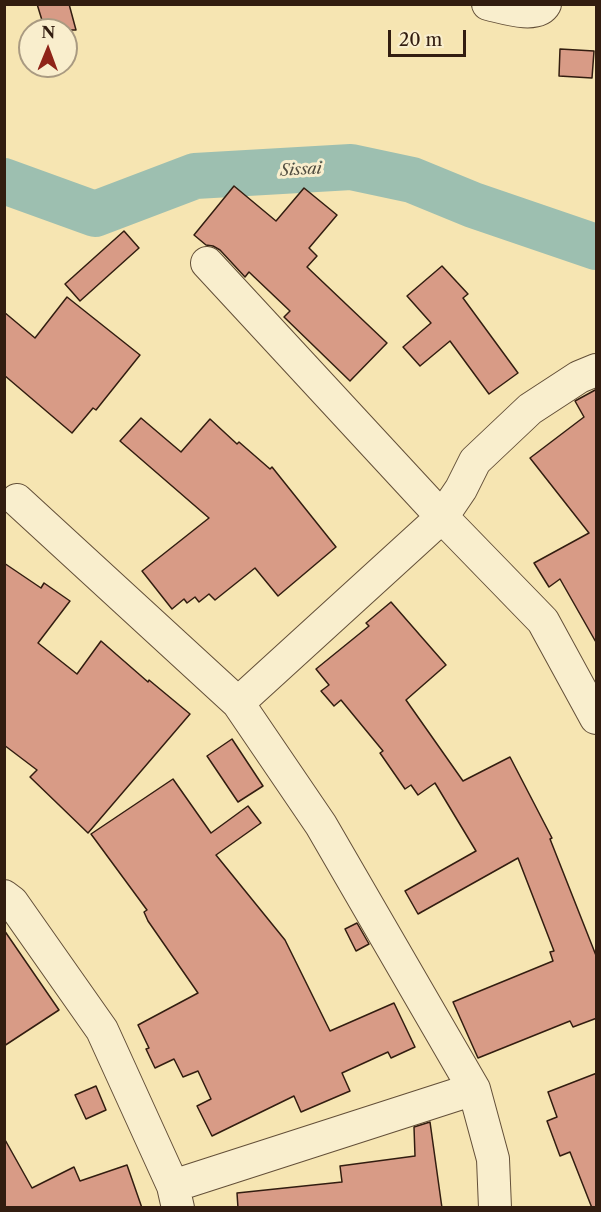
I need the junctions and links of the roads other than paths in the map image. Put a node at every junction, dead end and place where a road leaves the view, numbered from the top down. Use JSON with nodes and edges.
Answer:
{"nodes":[{"id":1,"x":488,"y":4,"type":"edge"},
{"id":2,"x":545,"y":4,"type":"edge"},
{"id":3,"x":207,"y":263,"type":"dead end"},
{"id":4,"x":597,"y":370,"type":"edge"},
{"id":5,"x":17,"y":500,"type":"dead end"},
{"id":6,"x":442,"y":517,"type":"junction"},
{"id":7,"x":238,"y":703,"type":"junction"},
{"id":8,"x":597,"y":718,"type":"edge"},
{"id":9,"x":4,"y":896,"type":"edge"},
{"id":10,"x":474,"y":1089,"type":"junction"},
{"id":11,"x":175,"y":1197,"type":"edge"},
{"id":12,"x":495,"y":1208,"type":"edge"}],
"edges":[{"from":1,"to":2,"type":"street"},
{"from":3,"to":6,"type":"street"},
{"from":4,"to":6,"type":"street"},
{"from":5,"to":7,"type":"street"},
{"from":6,"to":7,"type":"street"},
{"from":6,"to":8,"type":"street"},
{"from":7,"to":10,"type":"street"},
{"from":9,"to":11,"type":"street"},
{"from":10,"to":11,"type":"street"},
{"from":10,"to":12,"type":"street"}]}
